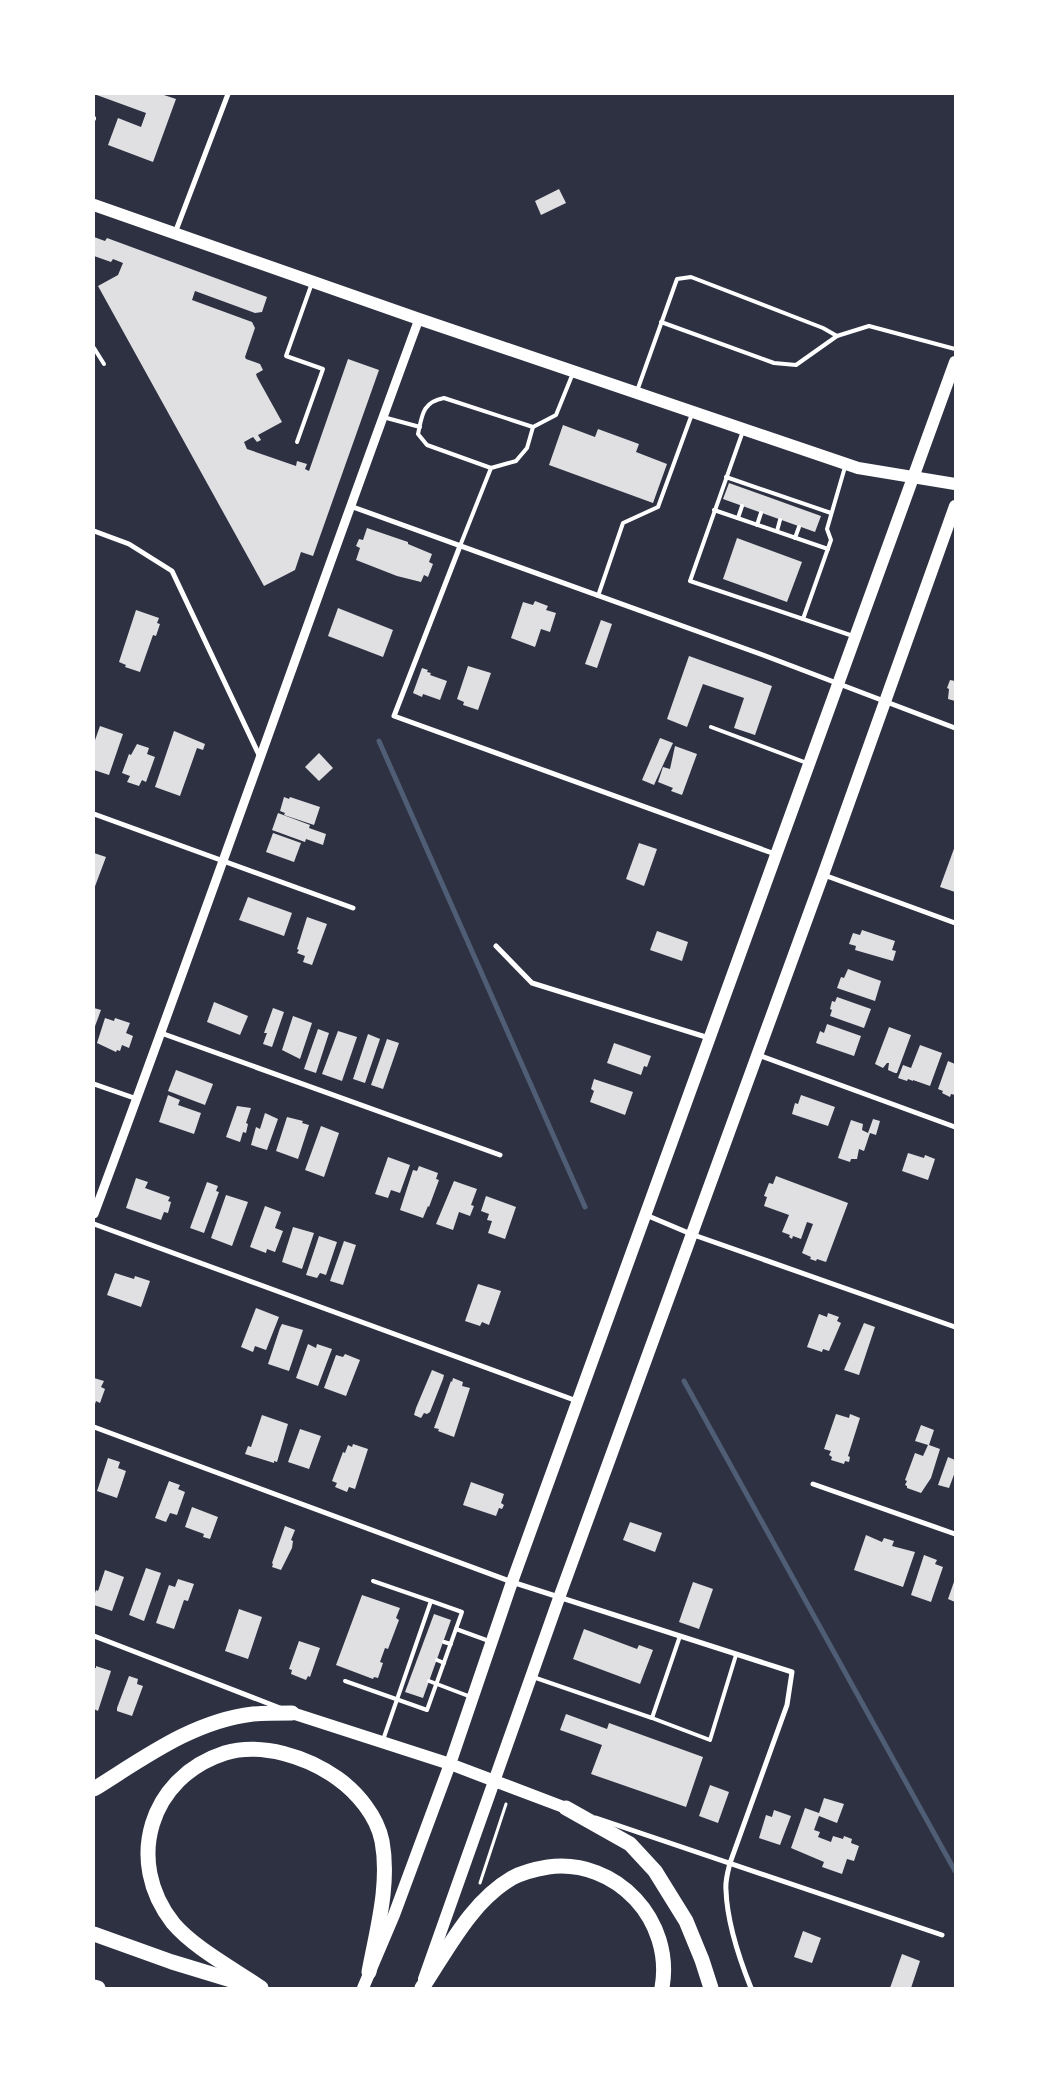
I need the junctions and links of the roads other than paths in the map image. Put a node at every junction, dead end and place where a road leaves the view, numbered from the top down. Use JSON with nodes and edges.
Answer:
{"nodes":[{"id":1,"x":228,"y":94,"type":"edge"},
{"id":2,"x":94,"y":205,"type":"edge"},
{"id":3,"x":175,"y":233,"type":"junction"},
{"id":4,"x":313,"y":281,"type":"junction"},
{"id":5,"x":419,"y":319,"type":"junction"},
{"id":6,"x":661,"y":322,"type":"junction"},
{"id":7,"x":837,"y":336,"type":"junction"},
{"id":8,"x":94,"y":348,"type":"edge"},
{"id":9,"x":955,"y":349,"type":"edge"},
{"id":10,"x":955,"y":362,"type":"edge"},
{"id":11,"x":104,"y":364,"type":"dead end"},
{"id":12,"x":573,"y":371,"type":"junction"},
{"id":13,"x":636,"y":393,"type":"junction"},
{"id":14,"x":692,"y":412,"type":"junction"},
{"id":15,"x":383,"y":417,"type":"junction"},
{"id":16,"x":420,"y":427,"type":"junction"},
{"id":17,"x":534,"y":427,"type":"junction"},
{"id":18,"x":744,"y":429,"type":"junction"},
{"id":19,"x":297,"y":442,"type":"dead end"},
{"id":20,"x":846,"y":464,"type":"junction"},
{"id":21,"x":491,"y":468,"type":"junction"},
{"id":22,"x":726,"y":477,"type":"junction"},
{"id":23,"x":912,"y":478,"type":"junction"},
{"id":24,"x":955,"y":484,"type":"edge"},
{"id":25,"x":788,"y":498,"type":"junction"},
{"id":26,"x":786,"y":503,"type":"dead end"},
{"id":27,"x":807,"y":504,"type":"junction"},
{"id":28,"x":350,"y":506,"type":"junction"},
{"id":29,"x":742,"y":506,"type":"dead end"},
{"id":30,"x":955,"y":506,"type":"edge"},
{"id":31,"x":714,"y":510,"type":"junction"},
{"id":32,"x":805,"y":510,"type":"dead end"},
{"id":33,"x":761,"y":513,"type":"dead end"},
{"id":34,"x":831,"y":513,"type":"junction"},
{"id":35,"x":738,"y":518,"type":"junction"},
{"id":36,"x":780,"y":520,"type":"dead end"},
{"id":37,"x":757,"y":525,"type":"junction"},
{"id":38,"x":800,"y":527,"type":"dead end"},
{"id":39,"x":94,"y":531,"type":"edge"},
{"id":40,"x":777,"y":532,"type":"junction"},
{"id":41,"x":795,"y":538,"type":"junction"},
{"id":42,"x":460,"y":546,"type":"junction"},
{"id":43,"x":828,"y":549,"type":"junction"},
{"id":44,"x":598,"y":596,"type":"junction"},
{"id":45,"x":803,"y":619,"type":"junction"},
{"id":46,"x":855,"y":636,"type":"junction"},
{"id":47,"x":838,"y":683,"type":"junction"},
{"id":48,"x":885,"y":701,"type":"junction"},
{"id":49,"x":711,"y":727,"type":"dead end"},
{"id":50,"x":955,"y":728,"type":"edge"},
{"id":51,"x":260,"y":757,"type":"junction"},
{"id":52,"x":809,"y":764,"type":"junction"},
{"id":53,"x":94,"y":814,"type":"edge"},
{"id":54,"x":776,"y":855,"type":"junction"},
{"id":55,"x":223,"y":860,"type":"junction"},
{"id":56,"x":823,"y":874,"type":"junction"},
{"id":57,"x":354,"y":908,"type":"dead end"},
{"id":58,"x":955,"y":923,"type":"edge"},
{"id":59,"x":496,"y":946,"type":"dead end"},
{"id":60,"x":162,"y":1033,"type":"junction"},
{"id":61,"x":709,"y":1038,"type":"junction"},
{"id":62,"x":757,"y":1055,"type":"junction"},
{"id":63,"x":94,"y":1084,"type":"edge"},
{"id":64,"x":137,"y":1099,"type":"junction"},
{"id":65,"x":955,"y":1127,"type":"edge"},
{"id":66,"x":500,"y":1155,"type":"dead end"},
{"id":67,"x":94,"y":1214,"type":"edge"},
{"id":68,"x":645,"y":1214,"type":"junction"},
{"id":69,"x":94,"y":1224,"type":"edge"},
{"id":70,"x":691,"y":1234,"type":"junction"},
{"id":71,"x":955,"y":1327,"type":"edge"},
{"id":72,"x":578,"y":1402,"type":"junction"},
{"id":73,"x":94,"y":1427,"type":"edge"},
{"id":74,"x":813,"y":1484,"type":"dead end"},
{"id":75,"x":955,"y":1534,"type":"edge"},
{"id":76,"x":373,"y":1581,"type":"dead end"},
{"id":77,"x":512,"y":1582,"type":"junction"},
{"id":78,"x":559,"y":1598,"type":"junction"},
{"id":79,"x":432,"y":1601,"type":"junction"},
{"id":80,"x":456,"y":1628,"type":"junction"},
{"id":81,"x":420,"y":1633,"type":"junction"},
{"id":82,"x":426,"y":1635,"type":"dead end"},
{"id":83,"x":94,"y":1636,"type":"edge"},
{"id":84,"x":680,"y":1636,"type":"junction"},
{"id":85,"x":444,"y":1642,"type":"dead end"},
{"id":86,"x":492,"y":1642,"type":"junction"},
{"id":87,"x":451,"y":1644,"type":"junction"},
{"id":88,"x":414,"y":1652,"type":"junction"},
{"id":89,"x":419,"y":1654,"type":"dead end"},
{"id":90,"x":736,"y":1655,"type":"junction"},
{"id":91,"x":437,"y":1660,"type":"dead end"},
{"id":92,"x":444,"y":1663,"type":"junction"},
{"id":93,"x":406,"y":1673,"type":"junction"},
{"id":94,"x":412,"y":1675,"type":"dead end"},
{"id":95,"x":531,"y":1676,"type":"junction"},
{"id":96,"x":345,"y":1681,"type":"dead end"},
{"id":97,"x":429,"y":1681,"type":"dead end"},
{"id":98,"x":436,"y":1684,"type":"junction"},
{"id":99,"x":473,"y":1698,"type":"junction"},
{"id":100,"x":397,"y":1700,"type":"junction"},
{"id":101,"x":292,"y":1713,"type":"junction"},
{"id":102,"x":652,"y":1718,"type":"junction"},
{"id":103,"x":382,"y":1742,"type":"junction"},
{"id":104,"x":450,"y":1764,"type":"junction"},
{"id":105,"x":494,"y":1780,"type":"junction"},
{"id":106,"x":94,"y":1789,"type":"edge"},
{"id":107,"x":566,"y":1808,"type":"junction"},
{"id":108,"x":730,"y":1863,"type":"junction"},
{"id":109,"x":94,"y":1934,"type":"edge"},
{"id":110,"x":942,"y":1935,"type":"dead end"},
{"id":111,"x":369,"y":1972,"type":"junction"},
{"id":112,"x":94,"y":1987,"type":"edge"},
{"id":113,"x":98,"y":1988,"type":"edge"},
{"id":114,"x":257,"y":1988,"type":"edge"},
{"id":115,"x":261,"y":1988,"type":"edge"},
{"id":116,"x":363,"y":1988,"type":"edge"},
{"id":117,"x":421,"y":1988,"type":"edge"},
{"id":118,"x":662,"y":1988,"type":"edge"},
{"id":119,"x":711,"y":1988,"type":"edge"},
{"id":120,"x":751,"y":1988,"type":"edge"}],
"edges":[{"from":1,"to":3,"type":"street"},
{"from":2,"to":3,"type":"main road"},
{"from":3,"to":4,"type":"main road"},
{"from":4,"to":5,"type":"main road"},
{"from":4,"to":19,"type":"lane"},
{"from":5,"to":12,"type":"main road"},
{"from":5,"to":15,"type":"street"},
{"from":6,"to":7,"type":"lane"},
{"from":6,"to":7,"type":"lane"},
{"from":6,"to":13,"type":"lane"},
{"from":7,"to":9,"type":"lane"},
{"from":8,"to":11,"type":"lane"},
{"from":10,"to":23,"type":"main road"},
{"from":12,"to":13,"type":"main road"},
{"from":12,"to":17,"type":"lane"},
{"from":13,"to":14,"type":"main road"},
{"from":14,"to":18,"type":"main road"},
{"from":14,"to":44,"type":"lane"},
{"from":15,"to":16,"type":"lane"},
{"from":15,"to":28,"type":"street"},
{"from":16,"to":17,"type":"lane"},
{"from":16,"to":21,"type":"lane"},
{"from":17,"to":21,"type":"lane"},
{"from":18,"to":20,"type":"main road"},
{"from":18,"to":22,"type":"lane"},
{"from":20,"to":23,"type":"main road"},
{"from":20,"to":34,"type":"lane"},
{"from":21,"to":42,"type":"lane"},
{"from":22,"to":25,"type":"lane"},
{"from":22,"to":31,"type":"lane"},
{"from":23,"to":24,"type":"main road"},
{"from":23,"to":46,"type":"main road"},
{"from":25,"to":26,"type":"lane"},
{"from":25,"to":27,"type":"lane"},
{"from":27,"to":32,"type":"lane"},
{"from":27,"to":34,"type":"lane"},
{"from":28,"to":42,"type":"street"},
{"from":28,"to":51,"type":"street"},
{"from":29,"to":35,"type":"lane"},
{"from":30,"to":48,"type":"main road"},
{"from":31,"to":35,"type":"lane"},
{"from":31,"to":45,"type":"lane"},
{"from":33,"to":37,"type":"lane"},
{"from":34,"to":43,"type":"lane"},
{"from":35,"to":37,"type":"lane"},
{"from":36,"to":40,"type":"lane"},
{"from":37,"to":40,"type":"lane"},
{"from":38,"to":41,"type":"lane"},
{"from":39,"to":51,"type":"street"},
{"from":40,"to":41,"type":"lane"},
{"from":41,"to":43,"type":"lane"},
{"from":42,"to":44,"type":"street"},
{"from":42,"to":54,"type":"street"},
{"from":43,"to":45,"type":"lane"},
{"from":44,"to":47,"type":"street"},
{"from":45,"to":46,"type":"lane"},
{"from":46,"to":47,"type":"main road"},
{"from":47,"to":48,"type":"street"},
{"from":47,"to":52,"type":"main road"},
{"from":48,"to":50,"type":"street"},
{"from":48,"to":56,"type":"main road"},
{"from":49,"to":52,"type":"lane"},
{"from":51,"to":55,"type":"street"},
{"from":52,"to":54,"type":"main road"},
{"from":53,"to":55,"type":"street"},
{"from":54,"to":61,"type":"main road"},
{"from":55,"to":57,"type":"street"},
{"from":55,"to":60,"type":"street"},
{"from":56,"to":58,"type":"street"},
{"from":56,"to":62,"type":"main road"},
{"from":59,"to":61,"type":"street"},
{"from":60,"to":64,"type":"street"},
{"from":60,"to":66,"type":"street"},
{"from":61,"to":68,"type":"main road"},
{"from":62,"to":65,"type":"street"},
{"from":62,"to":70,"type":"main road"},
{"from":63,"to":64,"type":"street"},
{"from":64,"to":67,"type":"street"},
{"from":68,"to":70,"type":"street"},
{"from":68,"to":72,"type":"main road"},
{"from":69,"to":72,"type":"street"},
{"from":70,"to":71,"type":"street"},
{"from":70,"to":78,"type":"main road"},
{"from":72,"to":77,"type":"main road"},
{"from":73,"to":77,"type":"street"},
{"from":74,"to":75,"type":"street"},
{"from":76,"to":79,"type":"lane"},
{"from":77,"to":78,"type":"street"},
{"from":77,"to":86,"type":"main road"},
{"from":78,"to":84,"type":"street"},
{"from":78,"to":95,"type":"main road"},
{"from":79,"to":80,"type":"lane"},
{"from":79,"to":81,"type":"lane"},
{"from":80,"to":86,"type":"lane"},
{"from":80,"to":87,"type":"lane"},
{"from":81,"to":82,"type":"lane"},
{"from":81,"to":88,"type":"lane"},
{"from":83,"to":101,"type":"street"},
{"from":84,"to":90,"type":"street"},
{"from":84,"to":102,"type":"lane"},
{"from":85,"to":87,"type":"lane"},
{"from":86,"to":99,"type":"main road"},
{"from":87,"to":92,"type":"lane"},
{"from":88,"to":89,"type":"lane"},
{"from":88,"to":93,"type":"lane"},
{"from":90,"to":102,"type":"lane"},
{"from":90,"to":108,"type":"street"},
{"from":91,"to":92,"type":"lane"},
{"from":92,"to":98,"type":"lane"},
{"from":93,"to":94,"type":"lane"},
{"from":93,"to":100,"type":"lane"},
{"from":95,"to":102,"type":"lane"},
{"from":95,"to":105,"type":"main road"},
{"from":96,"to":100,"type":"lane"},
{"from":97,"to":98,"type":"lane"},
{"from":98,"to":99,"type":"lane"},
{"from":98,"to":100,"type":"lane"},
{"from":99,"to":104,"type":"main road"},
{"from":100,"to":103,"type":"lane"},
{"from":101,"to":103,"type":"main road"},
{"from":101,"to":106,"type":"highway"},
{"from":103,"to":104,"type":"main road"},
{"from":104,"to":105,"type":"main road"},
{"from":104,"to":111,"type":"main road"},
{"from":105,"to":107,"type":"main road"},
{"from":105,"to":117,"type":"main road"},
{"from":107,"to":108,"type":"street"},
{"from":107,"to":119,"type":"highway"},
{"from":108,"to":110,"type":"street"},
{"from":108,"to":120,"type":"street"},
{"from":109,"to":114,"type":"highway"},
{"from":111,"to":115,"type":"highway"},
{"from":111,"to":116,"type":"main road"},
{"from":112,"to":113,"type":"highway"},
{"from":117,"to":118,"type":"highway"}]}
